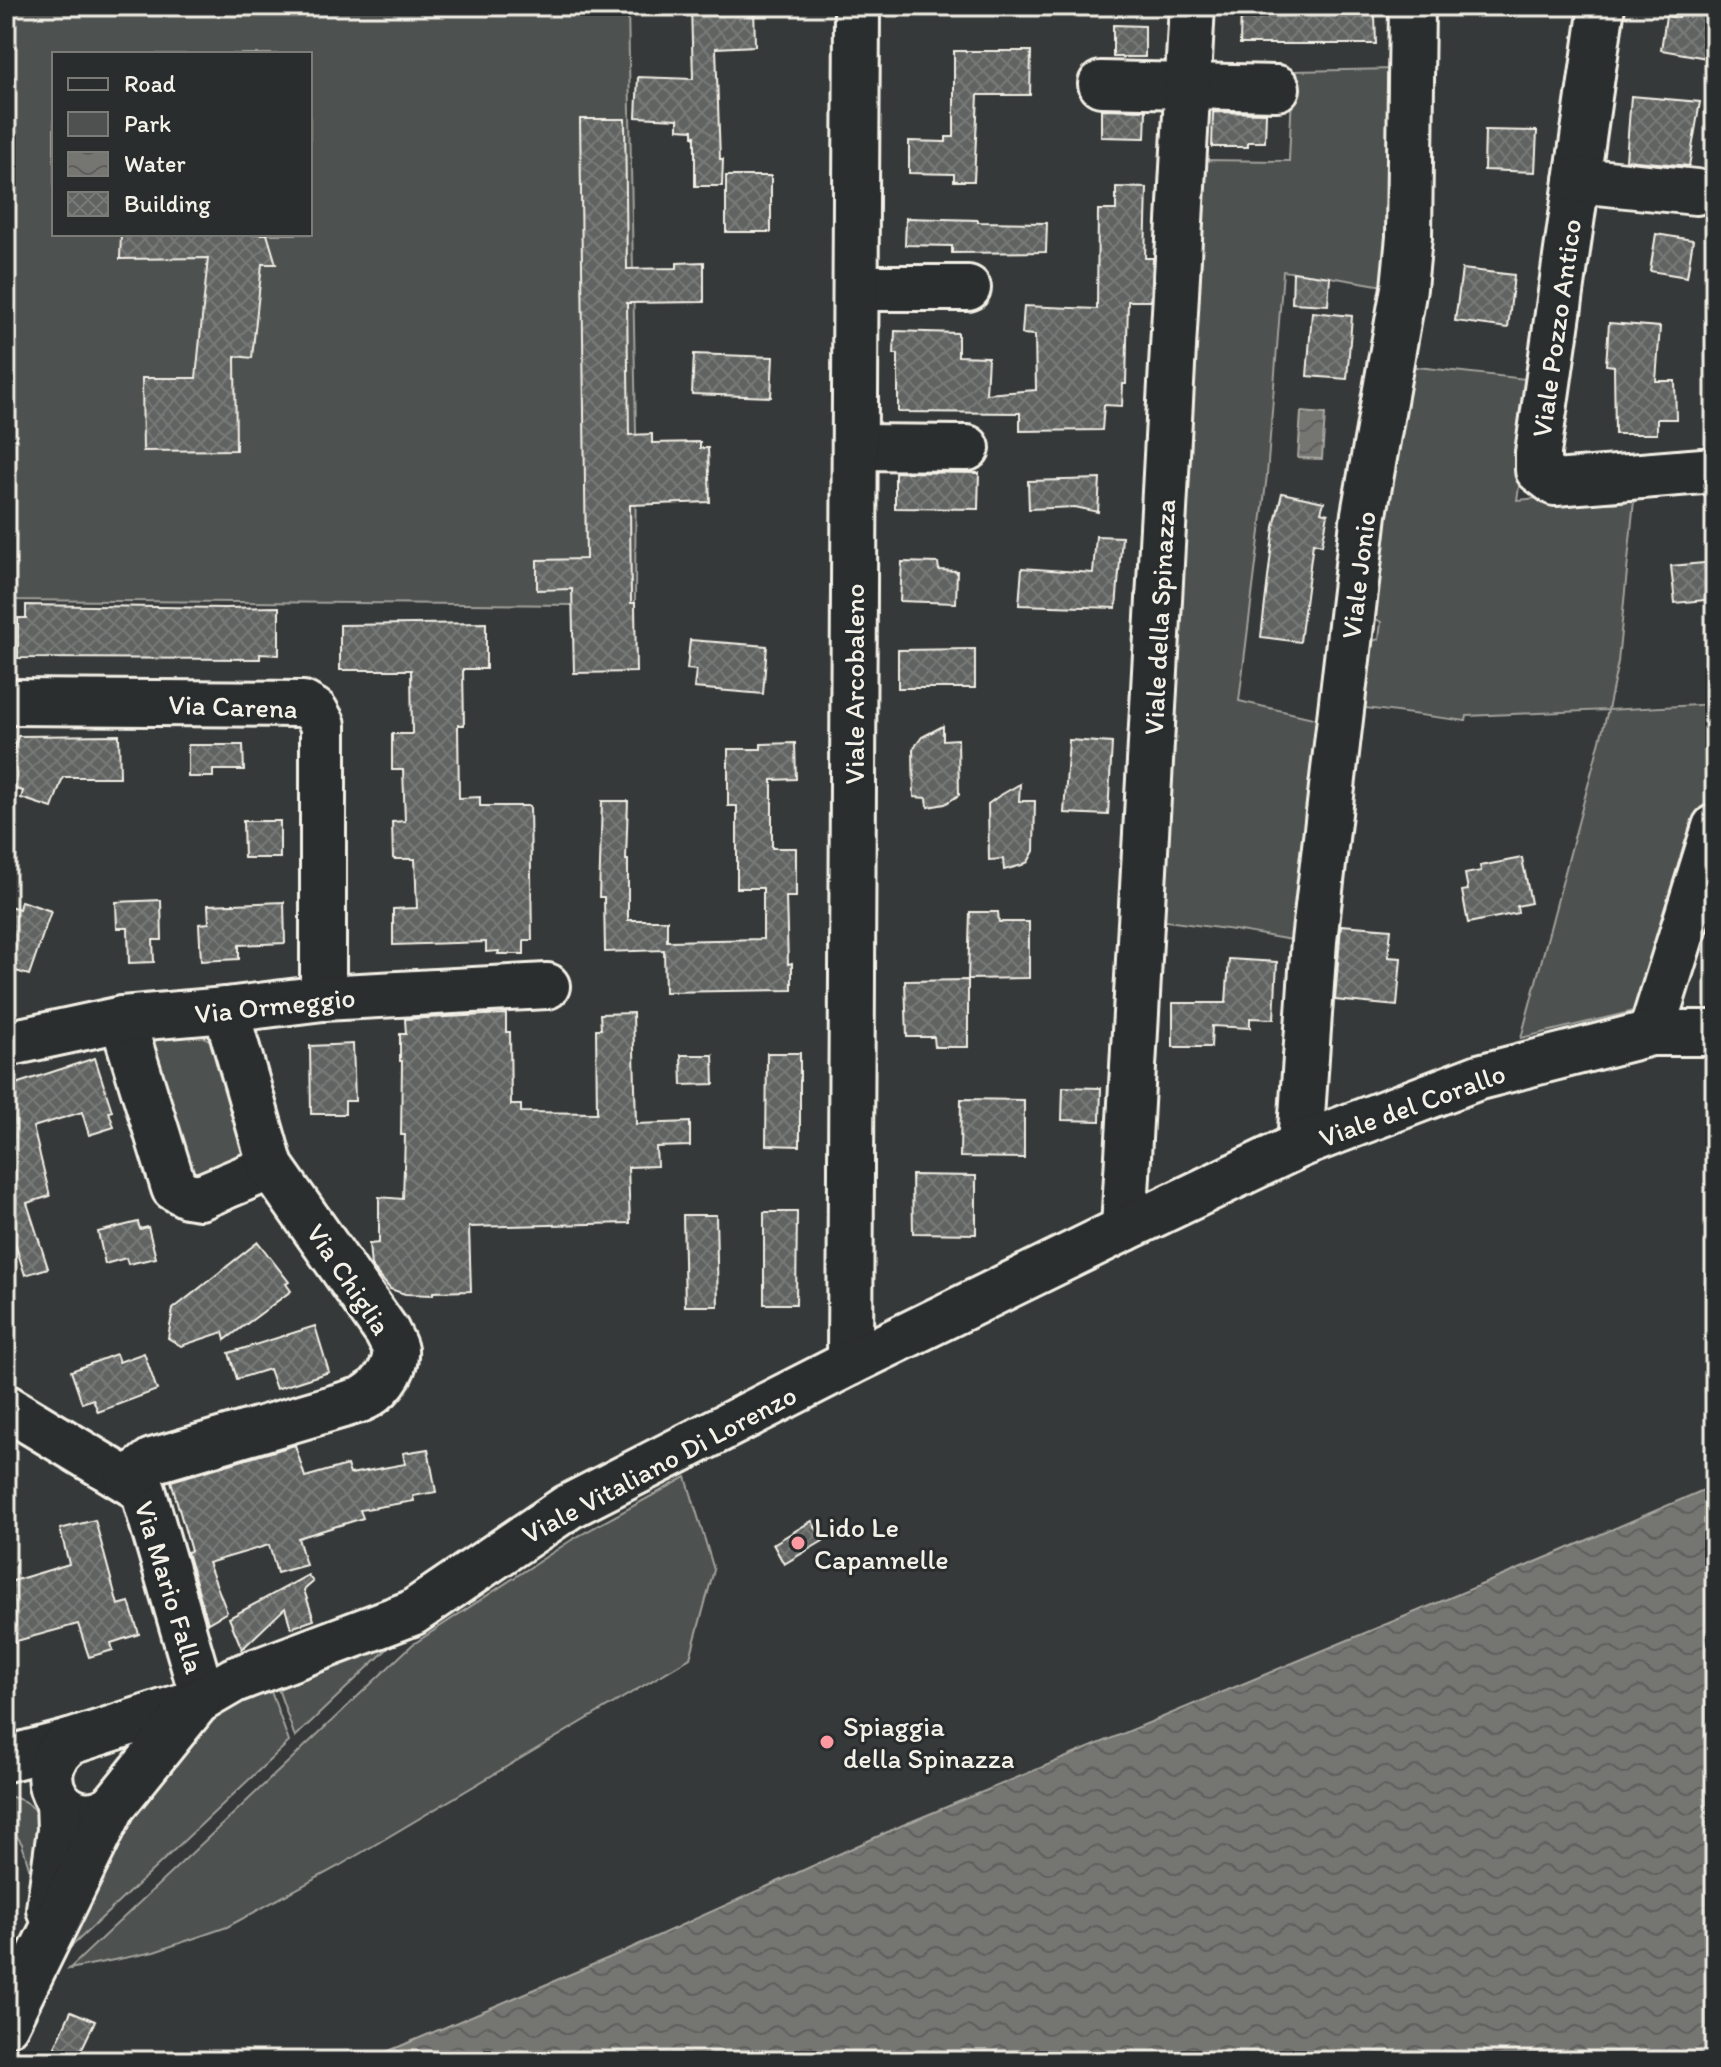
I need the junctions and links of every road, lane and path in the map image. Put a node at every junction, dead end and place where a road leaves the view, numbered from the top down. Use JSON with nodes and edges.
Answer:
{"nodes":[{"id":1,"x":857,"y":6,"type":"edge"},
{"id":2,"x":1192,"y":6,"type":"edge"},
{"id":3,"x":1412,"y":6,"type":"edge"},
{"id":4,"x":1602,"y":6,"type":"edge"},
{"id":5,"x":1101,"y":84,"type":"dead end"},
{"id":6,"x":1188,"y":86,"type":"junction"},
{"id":7,"x":1277,"y":88,"type":"dead end"},
{"id":8,"x":1577,"y":180,"type":"junction"},
{"id":9,"x":1696,"y":192,"type":"dead end"},
{"id":10,"x":856,"y":288,"type":"junction"},
{"id":11,"x":968,"y":288,"type":"dead end"},
{"id":12,"x":855,"y":447,"type":"junction"},
{"id":13,"x":967,"y":448,"type":"dead end"},
{"id":14,"x":1715,"y":470,"type":"edge"},
{"id":15,"x":6,"y":702,"type":"edge"},
{"id":16,"x":1715,"y":827,"type":"edge"},
{"id":17,"x":547,"y":986,"type":"dead end"},
{"id":18,"x":323,"y":998,"type":"junction"},
{"id":19,"x":226,"y":1010,"type":"junction"},
{"id":20,"x":122,"y":1019,"type":"junction"},
{"id":21,"x":1651,"y":1033,"type":"junction"},
{"id":22,"x":1715,"y":1033,"type":"edge"},
{"id":23,"x":6,"y":1044,"type":"edge"},
{"id":24,"x":1300,"y":1145,"type":"junction"},
{"id":25,"x":271,"y":1167,"type":"junction"},
{"id":26,"x":1124,"y":1229,"type":"junction"},
{"id":27,"x":850,"y":1363,"type":"junction"},
{"id":28,"x":6,"y":1407,"type":"edge"},
{"id":29,"x":128,"y":1480,"type":"junction"},
{"id":30,"x":200,"y":1699,"type":"junction"},
{"id":31,"x":77,"y":1740,"type":"junction"},
{"id":32,"x":6,"y":1759,"type":"edge"},
{"id":33,"x":6,"y":1779,"type":"edge"},
{"id":34,"x":56,"y":1795,"type":"junction"},
{"id":35,"x":119,"y":1798,"type":"junction"},
{"id":36,"x":39,"y":1958,"type":"junction"},
{"id":37,"x":6,"y":2024,"type":"edge"}],
"edges":[{"from":1,"to":10,"type":"street","name":"Viale Arcobaleno"},
{"from":2,"to":6,"type":"street","name":"Viale della Spinazza"},
{"from":3,"to":24,"type":"street","name":"Viale Jonio"},
{"from":4,"to":8,"type":"street","name":"Viale Pozzo Antico"},
{"from":5,"to":6,"type":"street"},
{"from":6,"to":7,"type":"street"},
{"from":6,"to":26,"type":"street","name":"Viale della Spinazza"},
{"from":8,"to":9,"type":"street"},
{"from":8,"to":14,"type":"street","name":"Viale Pozzo Antico"},
{"from":10,"to":11,"type":"street"},
{"from":10,"to":12,"type":"street","name":"Viale Arcobaleno"},
{"from":12,"to":13,"type":"street"},
{"from":12,"to":27,"type":"street","name":"Viale Arcobaleno"},
{"from":15,"to":18,"type":"street","name":"Via Carena"},
{"from":16,"to":21,"type":"street"},
{"from":17,"to":18,"type":"street","name":"Via Ormeggio"},
{"from":18,"to":19,"type":"street","name":"Via Ormeggio"},
{"from":19,"to":20,"type":"street","name":"Via Ormeggio"},
{"from":19,"to":25,"type":"street","name":"Via Chiglia"},
{"from":20,"to":23,"type":"street","name":"Via Ormeggio"},
{"from":20,"to":25,"type":"street"},
{"from":21,"to":22,"type":"street","name":"Viale del Corallo"},
{"from":21,"to":24,"type":"street","name":"Viale del Corallo"},
{"from":24,"to":26,"type":"street","name":"Viale del Corallo"},
{"from":25,"to":29,"type":"street","name":"Via Chiglia"},
{"from":26,"to":27,"type":"street","name":"Viale Vitaliano Di Lorenzo"},
{"from":27,"to":30,"type":"street","name":"Viale Vitaliano Di Lorenzo"},
{"from":28,"to":29,"type":"street","name":"Via Mario Falla"},
{"from":29,"to":30,"type":"street","name":"Via Mario Falla"},
{"from":30,"to":31,"type":"street"},
{"from":30,"to":35,"type":"street"},
{"from":31,"to":32,"type":"street"},
{"from":31,"to":34,"type":"street"},
{"from":31,"to":35,"type":"street"},
{"from":33,"to":34,"type":"street"},
{"from":34,"to":35,"type":"street"},
{"from":34,"to":36,"type":"street"},
{"from":35,"to":36,"type":"street"},
{"from":36,"to":37,"type":"street"}]}
